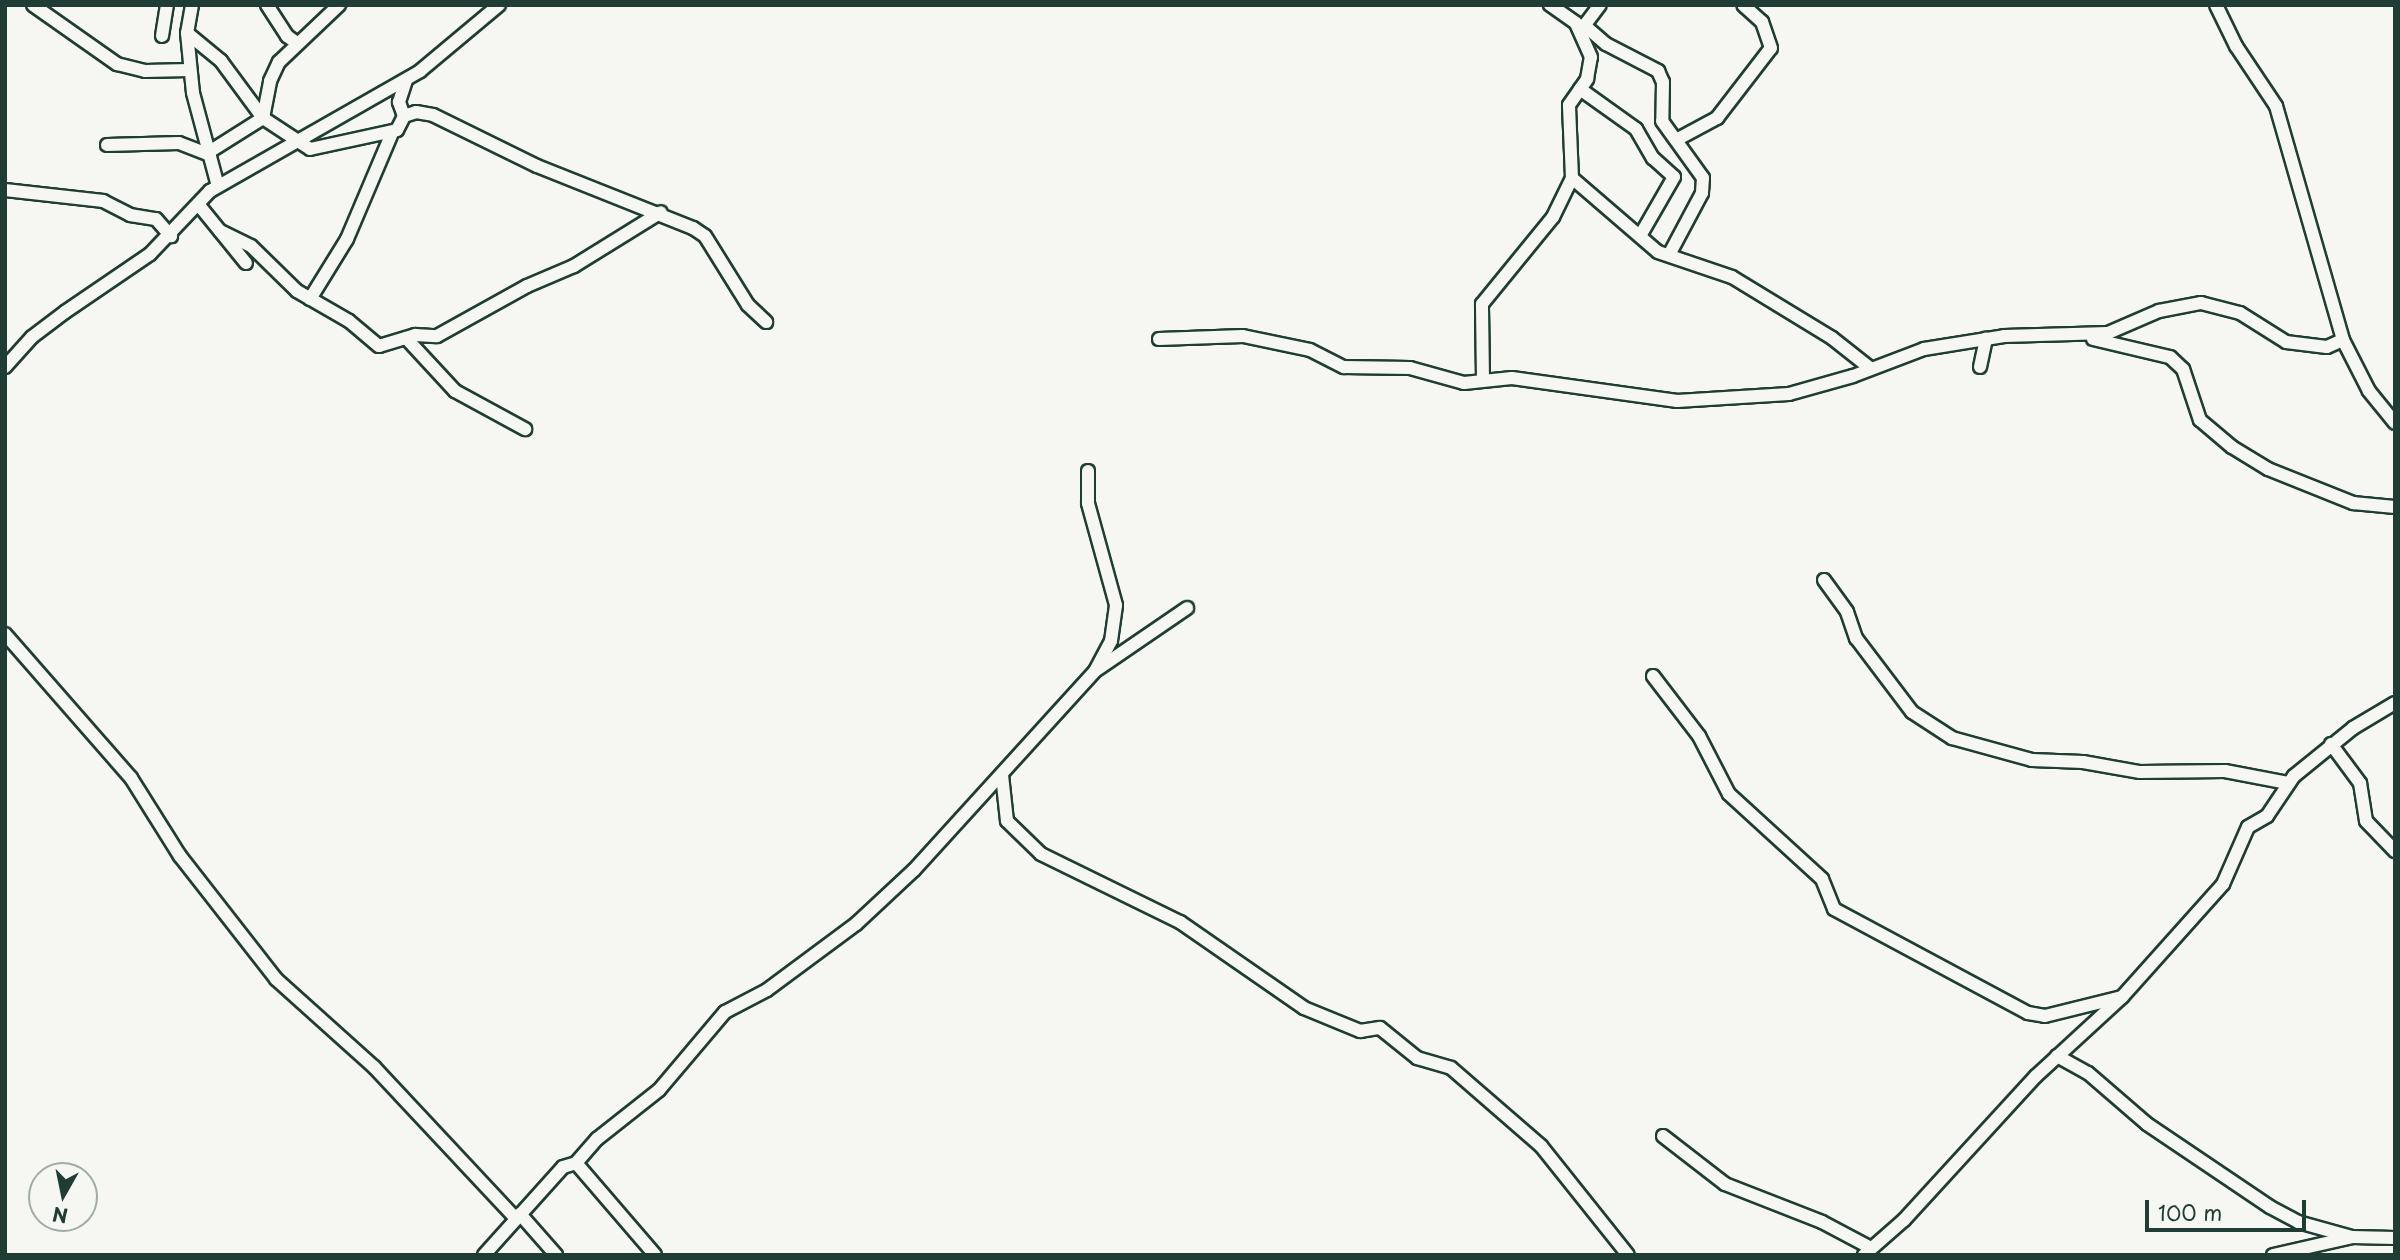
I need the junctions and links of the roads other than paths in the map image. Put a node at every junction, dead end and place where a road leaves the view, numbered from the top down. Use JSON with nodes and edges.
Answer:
{"nodes":[{"id":1,"x":33,"y":5,"type":"edge"},
{"id":2,"x":167,"y":5,"type":"edge"},
{"id":3,"x":192,"y":5,"type":"edge"},
{"id":4,"x":267,"y":5,"type":"edge"},
{"id":5,"x":340,"y":5,"type":"edge"},
{"id":6,"x":499,"y":5,"type":"edge"},
{"id":7,"x":1550,"y":5,"type":"edge"},
{"id":8,"x":1600,"y":5,"type":"edge"},
{"id":9,"x":1743,"y":5,"type":"edge"},
{"id":10,"x":2216,"y":5,"type":"edge"},
{"id":11,"x":1582,"y":28,"type":"junction"},
{"id":12,"x":187,"y":33,"type":"junction"},
{"id":13,"x":162,"y":36,"type":"dead end"},
{"id":14,"x":298,"y":43,"type":"junction"},
{"id":15,"x":189,"y":70,"type":"junction"},
{"id":16,"x":406,"y":80,"type":"junction"},
{"id":17,"x":1580,"y":89,"type":"junction"},
{"id":18,"x":404,"y":116,"type":"junction"},
{"id":19,"x":263,"y":118,"type":"junction"},
{"id":20,"x":392,"y":134,"type":"junction"},
{"id":21,"x":1676,"y":139,"type":"junction"},
{"id":22,"x":297,"y":143,"type":"junction"},
{"id":23,"x":107,"y":145,"type":"dead end"},
{"id":24,"x":210,"y":154,"type":"junction"},
{"id":25,"x":1572,"y":178,"type":"junction"},
{"id":26,"x":218,"y":186,"type":"junction"},
{"id":27,"x":5,"y":190,"type":"edge"},
{"id":28,"x":198,"y":204,"type":"junction"},
{"id":29,"x":661,"y":212,"type":"junction"},
{"id":30,"x":220,"y":231,"type":"junction"},
{"id":31,"x":171,"y":236,"type":"junction"},
{"id":32,"x":1640,"y":236,"type":"junction"},
{"id":33,"x":1669,"y":255,"type":"junction"},
{"id":34,"x":246,"y":263,"type":"dead end"},
{"id":35,"x":310,"y":299,"type":"junction"},
{"id":36,"x":766,"y":322,"type":"dead end"},
{"id":37,"x":2083,"y":337,"type":"junction"},
{"id":38,"x":406,"y":338,"type":"junction"},
{"id":39,"x":1986,"y":338,"type":"junction"},
{"id":40,"x":1159,"y":339,"type":"dead end"},
{"id":41,"x":2343,"y":340,"type":"junction"},
{"id":42,"x":1980,"y":367,"type":"dead end"},
{"id":43,"x":5,"y":368,"type":"edge"},
{"id":44,"x":1870,"y":368,"type":"junction"},
{"id":45,"x":1483,"y":379,"type":"junction"},
{"id":46,"x":2395,"y":423,"type":"edge"},
{"id":47,"x":525,"y":429,"type":"dead end"},
{"id":48,"x":1088,"y":471,"type":"dead end"},
{"id":49,"x":2395,"y":507,"type":"edge"},
{"id":50,"x":1824,"y":580,"type":"dead end"},
{"id":51,"x":1187,"y":608,"type":"dead end"},
{"id":52,"x":5,"y":634,"type":"edge"},
{"id":53,"x":1095,"y":671,"type":"junction"},
{"id":54,"x":1653,"y":676,"type":"dead end"},
{"id":55,"x":2395,"y":703,"type":"edge"},
{"id":56,"x":2331,"y":744,"type":"junction"},
{"id":57,"x":1002,"y":775,"type":"junction"},
{"id":58,"x":2288,"y":783,"type":"junction"},
{"id":59,"x":2395,"y":850,"type":"edge"},
{"id":60,"x":2122,"y":998,"type":"junction"},
{"id":61,"x":2057,"y":1056,"type":"junction"},
{"id":62,"x":1663,"y":1136,"type":"dead end"},
{"id":63,"x":576,"y":1163,"type":"junction"},
{"id":64,"x":518,"y":1216,"type":"junction"},
{"id":65,"x":2352,"y":1237,"type":"junction"},
{"id":66,"x":2395,"y":1238,"type":"edge"},
{"id":67,"x":1868,"y":1251,"type":"edge"},
{"id":68,"x":484,"y":1255,"type":"edge"},
{"id":69,"x":556,"y":1255,"type":"edge"},
{"id":70,"x":655,"y":1255,"type":"edge"},
{"id":71,"x":1628,"y":1255,"type":"edge"},
{"id":72,"x":2273,"y":1255,"type":"edge"}],
"edges":[{"from":1,"to":15,"type":"street"},
{"from":2,"to":13,"type":"street"},
{"from":3,"to":12,"type":"street"},
{"from":4,"to":14,"type":"street"},
{"from":5,"to":14,"type":"street"},
{"from":6,"to":16,"type":"street"},
{"from":7,"to":11,"type":"street"},
{"from":8,"to":11,"type":"street"},
{"from":9,"to":21,"type":"street"},
{"from":10,"to":41,"type":"street"},
{"from":11,"to":17,"type":"street"},
{"from":11,"to":21,"type":"street"},
{"from":12,"to":15,"type":"street"},
{"from":12,"to":19,"type":"street"},
{"from":14,"to":19,"type":"street"},
{"from":15,"to":24,"type":"street"},
{"from":16,"to":18,"type":"street"},
{"from":16,"to":22,"type":"street"},
{"from":17,"to":25,"type":"street"},
{"from":17,"to":32,"type":"street"},
{"from":18,"to":20,"type":"street"},
{"from":18,"to":29,"type":"street"},
{"from":19,"to":22,"type":"street"},
{"from":19,"to":24,"type":"street"},
{"from":20,"to":22,"type":"street"},
{"from":20,"to":35,"type":"street"},
{"from":21,"to":33,"type":"street"},
{"from":22,"to":26,"type":"street"},
{"from":23,"to":24,"type":"street"},
{"from":24,"to":26,"type":"street"},
{"from":25,"to":32,"type":"street"},
{"from":25,"to":45,"type":"street"},
{"from":26,"to":28,"type":"street"},
{"from":27,"to":31,"type":"street"},
{"from":28,"to":30,"type":"street"},
{"from":28,"to":31,"type":"street"},
{"from":29,"to":36,"type":"street"},
{"from":29,"to":38,"type":"street"},
{"from":30,"to":34,"type":"street"},
{"from":30,"to":35,"type":"street"},
{"from":31,"to":43,"type":"street"},
{"from":32,"to":33,"type":"street"},
{"from":33,"to":44,"type":"street"},
{"from":35,"to":38,"type":"street"},
{"from":37,"to":39,"type":"street"},
{"from":37,"to":41,"type":"street"},
{"from":37,"to":49,"type":"street"},
{"from":38,"to":47,"type":"street"},
{"from":39,"to":42,"type":"street"},
{"from":39,"to":44,"type":"street"},
{"from":40,"to":45,"type":"street"},
{"from":41,"to":46,"type":"street"},
{"from":44,"to":45,"type":"street"},
{"from":48,"to":53,"type":"street"},
{"from":50,"to":58,"type":"street"},
{"from":51,"to":53,"type":"street"},
{"from":52,"to":64,"type":"street"},
{"from":53,"to":57,"type":"street"},
{"from":54,"to":60,"type":"street"},
{"from":55,"to":56,"type":"street"},
{"from":56,"to":58,"type":"street"},
{"from":56,"to":59,"type":"street"},
{"from":57,"to":63,"type":"street"},
{"from":57,"to":71,"type":"street"},
{"from":58,"to":60,"type":"street"},
{"from":60,"to":61,"type":"street"},
{"from":61,"to":65,"type":"street"},
{"from":61,"to":67,"type":"street"},
{"from":62,"to":67,"type":"street"},
{"from":63,"to":64,"type":"street"},
{"from":63,"to":70,"type":"street"},
{"from":64,"to":68,"type":"street"},
{"from":64,"to":69,"type":"street"},
{"from":65,"to":66,"type":"street"},
{"from":65,"to":72,"type":"street"}]}
